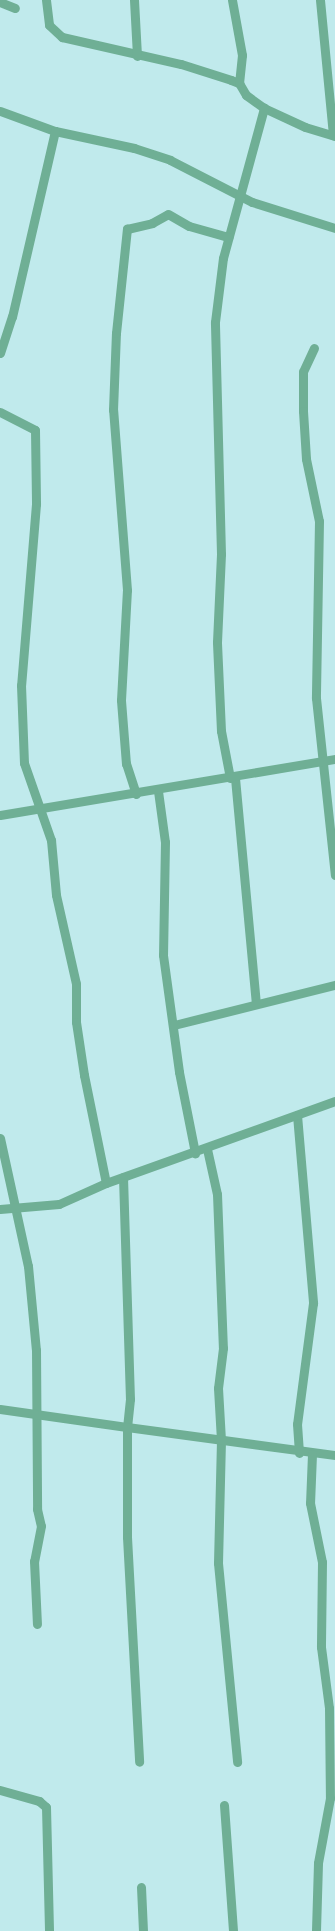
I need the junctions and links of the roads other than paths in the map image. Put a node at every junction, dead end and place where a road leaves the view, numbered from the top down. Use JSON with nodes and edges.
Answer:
{"nodes":[{"id":1,"x":46,"y":0,"type":"edge"},
{"id":2,"x":134,"y":0,"type":"edge"},
{"id":3,"x":232,"y":0,"type":"edge"},
{"id":4,"x":320,"y":0,"type":"edge"},
{"id":5,"x":0,"y":2,"type":"edge"},
{"id":6,"x":15,"y":8,"type":"dead end"},
{"id":7,"x":137,"y":56,"type":"junction"},
{"id":8,"x":239,"y":83,"type":"junction"},
{"id":9,"x":264,"y":108,"type":"junction"},
{"id":10,"x":0,"y":111,"type":"edge"},
{"id":11,"x":55,"y":131,"type":"junction"},
{"id":12,"x":334,"y":135,"type":"edge"},
{"id":13,"x":238,"y":194,"type":"junction"},
{"id":14,"x":335,"y":228,"type":"edge"},
{"id":15,"x":228,"y":237,"type":"junction"},
{"id":16,"x":2,"y":337,"type":"edge"},
{"id":17,"x":314,"y":348,"type":"dead end"},
{"id":18,"x":0,"y":354,"type":"edge"},
{"id":19,"x":0,"y":412,"type":"edge"},
{"id":20,"x":335,"y":759,"type":"edge"},
{"id":21,"x":322,"y":762,"type":"junction"},
{"id":22,"x":232,"y":778,"type":"junction"},
{"id":23,"x":158,"y":791,"type":"junction"},
{"id":24,"x":136,"y":794,"type":"junction"},
{"id":25,"x":37,"y":808,"type":"junction"},
{"id":26,"x":0,"y":814,"type":"edge"},
{"id":27,"x":335,"y":875,"type":"edge"},
{"id":28,"x":335,"y":985,"type":"edge"},
{"id":29,"x":256,"y":1003,"type":"junction"},
{"id":30,"x":174,"y":1024,"type":"junction"},
{"id":31,"x":335,"y":1101,"type":"edge"},
{"id":32,"x":297,"y":1115,"type":"junction"},
{"id":33,"x":0,"y":1138,"type":"edge"},
{"id":34,"x":208,"y":1148,"type":"junction"},
{"id":35,"x":195,"y":1153,"type":"junction"},
{"id":36,"x":123,"y":1177,"type":"junction"},
{"id":37,"x":106,"y":1183,"type":"junction"},
{"id":38,"x":16,"y":1208,"type":"junction"},
{"id":39,"x":0,"y":1209,"type":"edge"},
{"id":40,"x":0,"y":1409,"type":"edge"},
{"id":41,"x":36,"y":1412,"type":"junction"},
{"id":42,"x":127,"y":1426,"type":"junction"},
{"id":43,"x":221,"y":1440,"type":"junction"},
{"id":44,"x":299,"y":1453,"type":"junction"},
{"id":45,"x":312,"y":1454,"type":"junction"},
{"id":46,"x":335,"y":1455,"type":"edge"},
{"id":47,"x":37,"y":1624,"type":"dead end"},
{"id":48,"x":139,"y":1762,"type":"dead end"},
{"id":49,"x":237,"y":1762,"type":"dead end"},
{"id":50,"x":0,"y":1790,"type":"edge"},
{"id":51,"x":224,"y":1805,"type":"dead end"},
{"id":52,"x":142,"y":1887,"type":"dead end"},
{"id":53,"x":49,"y":1931,"type":"edge"},
{"id":54,"x":143,"y":1931,"type":"edge"},
{"id":55,"x":233,"y":1931,"type":"edge"},
{"id":56,"x":316,"y":1931,"type":"edge"}],
"edges":[{"from":1,"to":7,"type":"street"},
{"from":2,"to":7,"type":"street"},
{"from":3,"to":8,"type":"street"},
{"from":4,"to":12,"type":"street"},
{"from":5,"to":6,"type":"street"},
{"from":7,"to":8,"type":"street"},
{"from":8,"to":9,"type":"street"},
{"from":9,"to":12,"type":"street"},
{"from":9,"to":13,"type":"street"},
{"from":10,"to":11,"type":"street"},
{"from":11,"to":13,"type":"street"},
{"from":11,"to":16,"type":"street"},
{"from":13,"to":14,"type":"street"},
{"from":13,"to":15,"type":"street"},
{"from":15,"to":22,"type":"street"},
{"from":15,"to":24,"type":"street"},
{"from":16,"to":18,"type":"street"},
{"from":17,"to":21,"type":"street"},
{"from":19,"to":25,"type":"street"},
{"from":20,"to":21,"type":"street"},
{"from":21,"to":22,"type":"street"},
{"from":21,"to":27,"type":"street"},
{"from":22,"to":23,"type":"street"},
{"from":22,"to":29,"type":"street"},
{"from":23,"to":24,"type":"street"},
{"from":23,"to":30,"type":"street"},
{"from":24,"to":25,"type":"street"},
{"from":25,"to":26,"type":"street"},
{"from":25,"to":37,"type":"street"},
{"from":28,"to":29,"type":"street"},
{"from":29,"to":30,"type":"street"},
{"from":30,"to":35,"type":"street"},
{"from":31,"to":32,"type":"street"},
{"from":32,"to":34,"type":"street"},
{"from":32,"to":44,"type":"street"},
{"from":33,"to":38,"type":"street"},
{"from":34,"to":35,"type":"street"},
{"from":34,"to":43,"type":"street"},
{"from":35,"to":36,"type":"street"},
{"from":36,"to":37,"type":"street"},
{"from":36,"to":42,"type":"street"},
{"from":37,"to":38,"type":"street"},
{"from":38,"to":39,"type":"street"},
{"from":38,"to":41,"type":"street"},
{"from":40,"to":41,"type":"street"},
{"from":41,"to":42,"type":"street"},
{"from":41,"to":47,"type":"street"},
{"from":42,"to":43,"type":"street"},
{"from":42,"to":48,"type":"street"},
{"from":43,"to":44,"type":"street"},
{"from":43,"to":49,"type":"street"},
{"from":44,"to":45,"type":"street"},
{"from":45,"to":46,"type":"street"},
{"from":45,"to":56,"type":"street"},
{"from":50,"to":53,"type":"street"},
{"from":51,"to":55,"type":"street"},
{"from":52,"to":54,"type":"street"}]}
